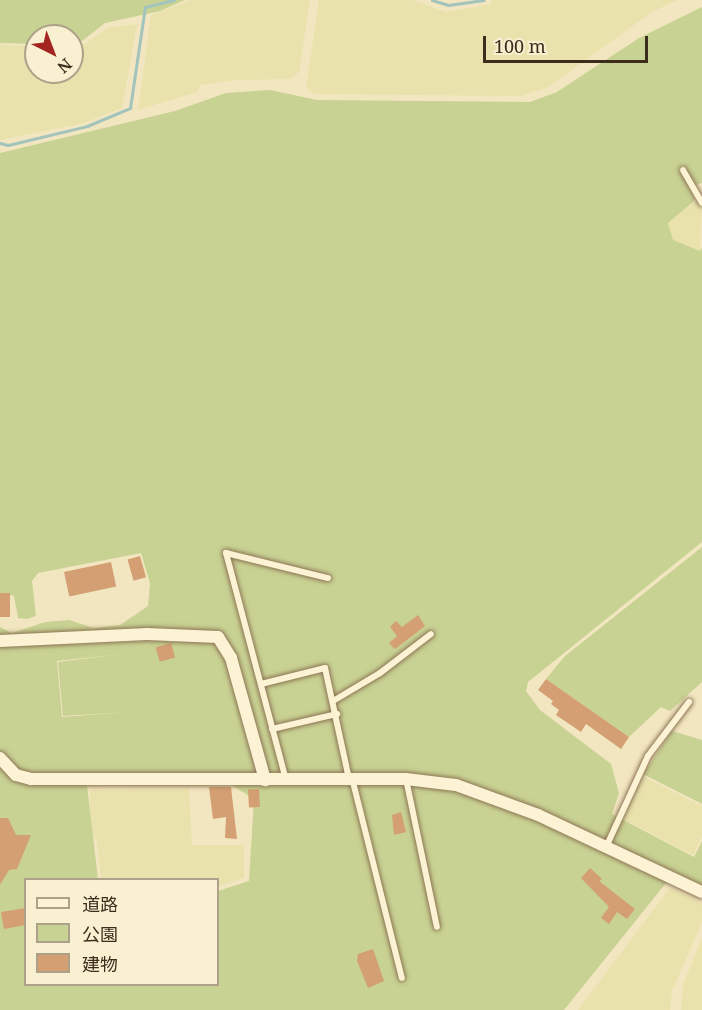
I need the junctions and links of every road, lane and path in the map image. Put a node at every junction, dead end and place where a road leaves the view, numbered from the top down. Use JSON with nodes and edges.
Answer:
{"nodes":[{"id":1,"x":683,"y":170,"type":"dead end"},
{"id":2,"x":702,"y":203,"type":"edge"},
{"id":3,"x":328,"y":578,"type":"dead end"},
{"id":4,"x":431,"y":634,"type":"dead end"},
{"id":5,"x":0,"y":641,"type":"edge"},
{"id":6,"x":261,"y":684,"type":"junction"},
{"id":7,"x":333,"y":701,"type":"junction"},
{"id":8,"x":689,"y":702,"type":"dead end"},
{"id":9,"x":337,"y":714,"type":"junction"},
{"id":10,"x":272,"y":729,"type":"junction"},
{"id":11,"x":0,"y":758,"type":"edge"},
{"id":12,"x":351,"y":778,"type":"junction"},
{"id":13,"x":406,"y":779,"type":"junction"},
{"id":14,"x":265,"y":780,"type":"junction"},
{"id":15,"x":286,"y":781,"type":"junction"},
{"id":16,"x":607,"y":845,"type":"junction"},
{"id":17,"x":702,"y":892,"type":"edge"},
{"id":18,"x":437,"y":927,"type":"dead end"},
{"id":19,"x":402,"y":978,"type":"dead end"}],
"edges":[{"from":1,"to":2,"type":"lane"},
{"from":3,"to":6,"type":"lane"},
{"from":4,"to":7,"type":"lane"},
{"from":5,"to":14,"type":"street"},
{"from":6,"to":7,"type":"lane"},
{"from":6,"to":10,"type":"lane"},
{"from":7,"to":9,"type":"lane"},
{"from":8,"to":16,"type":"lane"},
{"from":9,"to":10,"type":"lane"},
{"from":9,"to":12,"type":"lane"},
{"from":10,"to":15,"type":"lane"},
{"from":11,"to":14,"type":"street"},
{"from":12,"to":13,"type":"street"},
{"from":12,"to":15,"type":"street"},
{"from":12,"to":19,"type":"lane"},
{"from":13,"to":16,"type":"street"},
{"from":13,"to":18,"type":"lane"},
{"from":14,"to":15,"type":"street"},
{"from":16,"to":17,"type":"street"}]}
